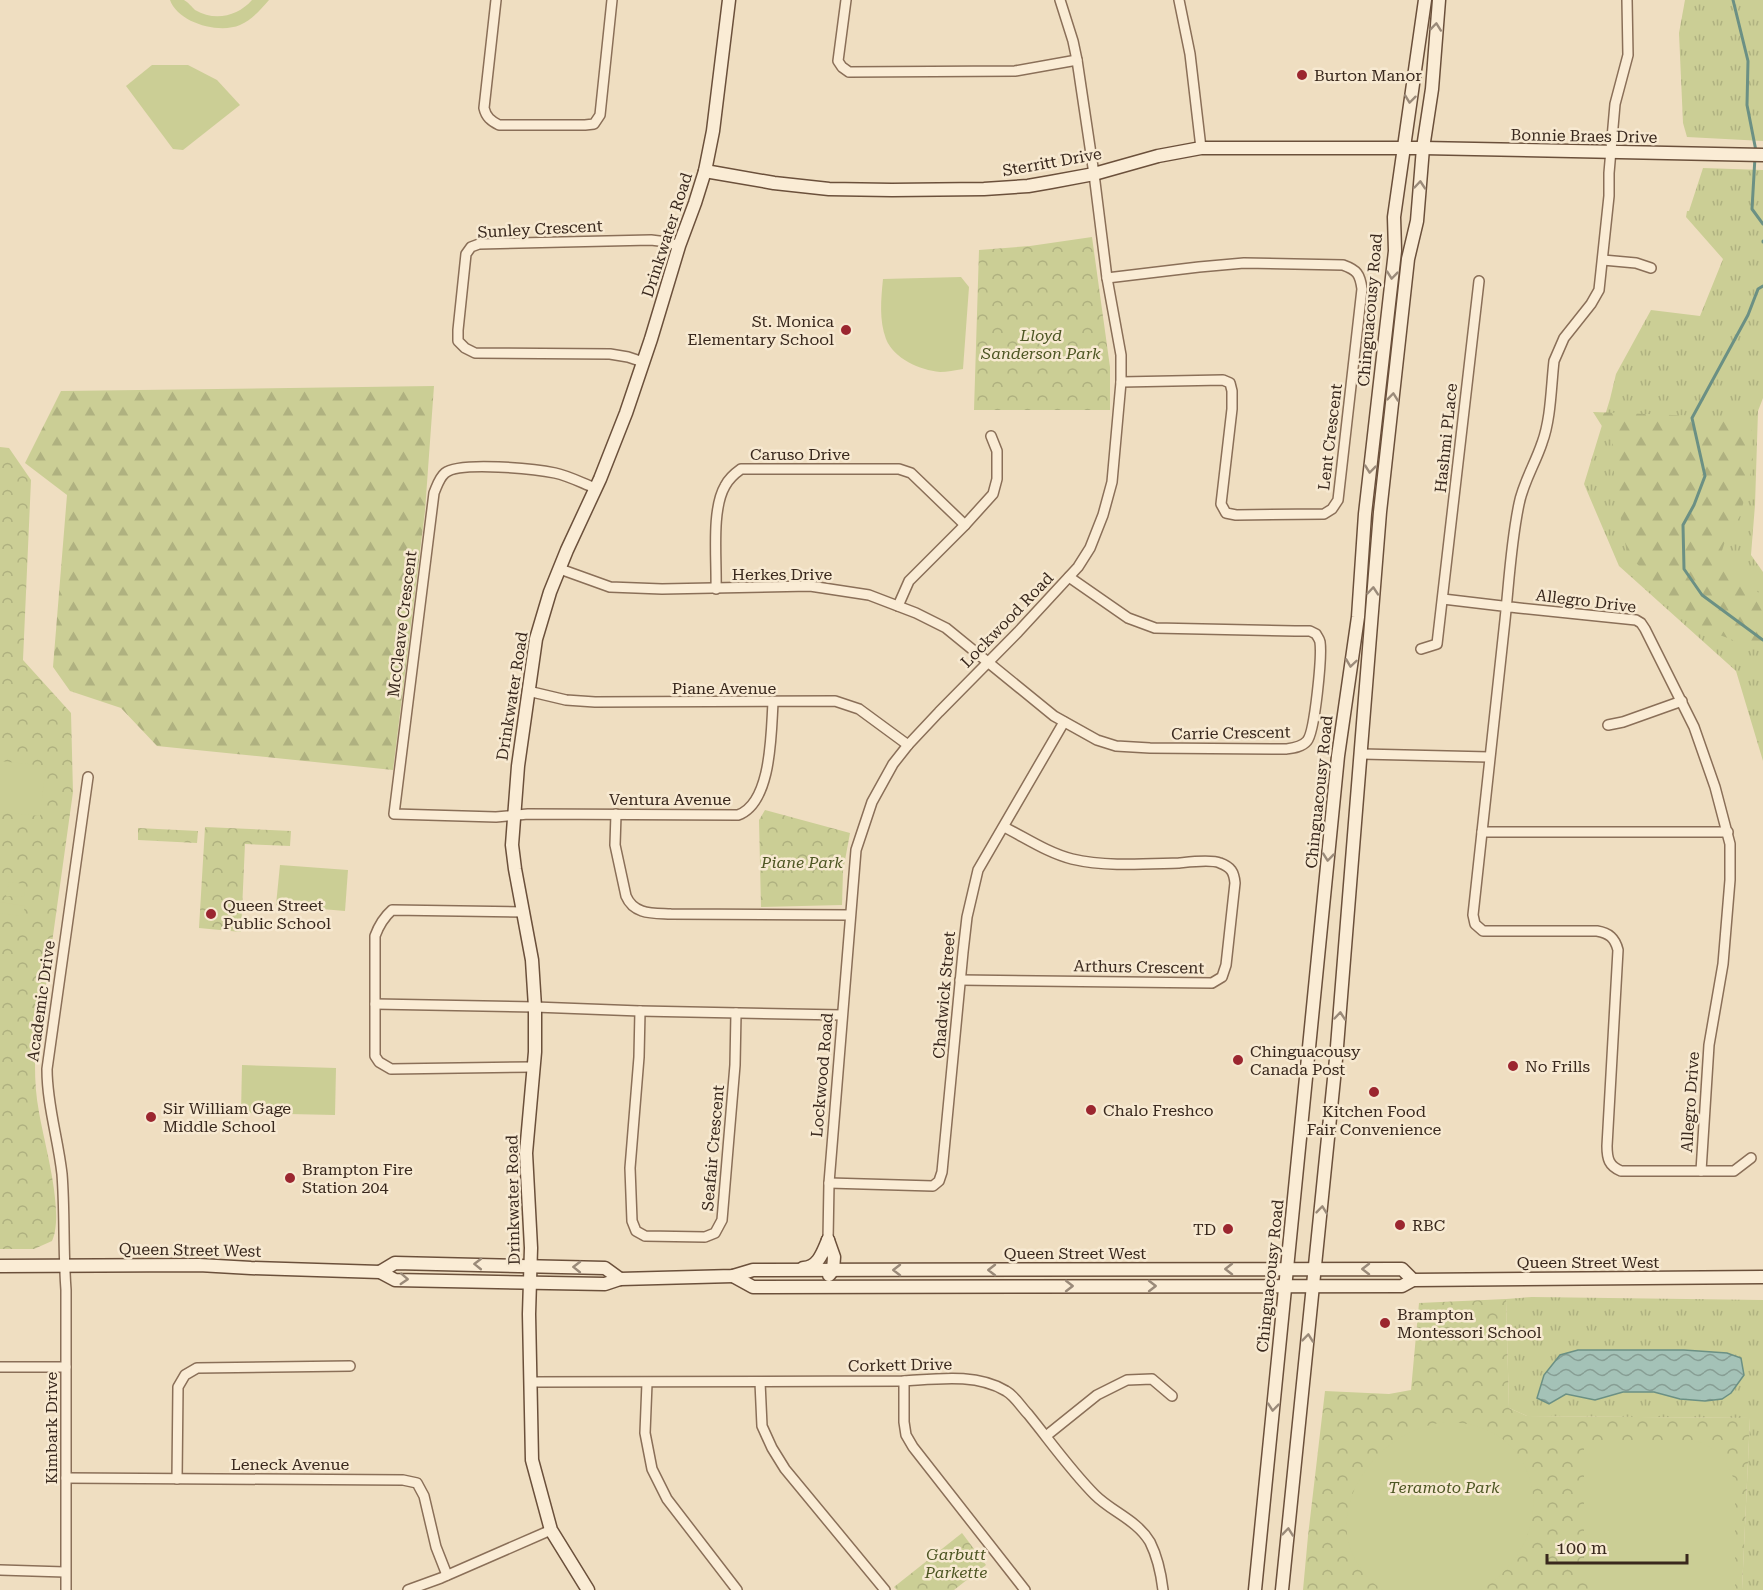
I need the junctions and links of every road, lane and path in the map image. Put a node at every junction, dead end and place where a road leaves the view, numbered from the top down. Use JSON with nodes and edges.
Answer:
{"nodes":[{"id":1,"x":496,"y":0,"type":"edge"},
{"id":2,"x":612,"y":0,"type":"edge"},
{"id":3,"x":729,"y":0,"type":"edge"},
{"id":4,"x":846,"y":0,"type":"edge"},
{"id":5,"x":1060,"y":0,"type":"edge"},
{"id":6,"x":1179,"y":0,"type":"edge"},
{"id":7,"x":1425,"y":0,"type":"edge"},
{"id":8,"x":1439,"y":0,"type":"edge"},
{"id":9,"x":1627,"y":0,"type":"edge"},
{"id":10,"x":1077,"y":60,"type":"junction"},
{"id":11,"x":1201,"y":148,"type":"junction"},
{"id":12,"x":1404,"y":148,"type":"junction"},
{"id":13,"x":1424,"y":148,"type":"junction"},
{"id":14,"x":1611,"y":153,"type":"junction"},
{"id":15,"x":1763,"y":155,"type":"edge"},
{"id":16,"x":705,"y":171,"type":"junction"},
{"id":17,"x":1094,"y":174,"type":"junction"},
{"id":18,"x":679,"y":246,"type":"junction"},
{"id":19,"x":1603,"y":260,"type":"junction"},
{"id":20,"x":1651,"y":268,"type":"dead end"},
{"id":21,"x":1107,"y":278,"type":"junction"},
{"id":22,"x":1479,"y":281,"type":"dead end"},
{"id":23,"x":643,"y":362,"type":"junction"},
{"id":24,"x":1121,"y":382,"type":"junction"},
{"id":25,"x":991,"y":436,"type":"dead end"},
{"id":26,"x":595,"y":488,"type":"junction"},
{"id":27,"x":965,"y":525,"type":"junction"},
{"id":28,"x":560,"y":568,"type":"junction"},
{"id":29,"x":1070,"y":577,"type":"junction"},
{"id":30,"x":717,"y":589,"type":"junction"},
{"id":31,"x":1443,"y":599,"type":"junction"},
{"id":32,"x":898,"y":606,"type":"junction"},
{"id":33,"x":1507,"y":606,"type":"junction"},
{"id":34,"x":1421,"y":649,"type":"dead end"},
{"id":35,"x":988,"y":661,"type":"junction"},
{"id":36,"x":528,"y":691,"type":"junction"},
{"id":37,"x":1682,"y":701,"type":"junction"},
{"id":38,"x":773,"y":703,"type":"junction"},
{"id":39,"x":1064,"y":722,"type":"junction"},
{"id":40,"x":1608,"y":725,"type":"dead end"},
{"id":41,"x":908,"y":745,"type":"junction"},
{"id":42,"x":1362,"y":754,"type":"junction"},
{"id":43,"x":1490,"y":757,"type":"junction"},
{"id":44,"x":88,"y":777,"type":"dead end"},
{"id":45,"x":616,"y":814,"type":"junction"},
{"id":46,"x":515,"y":815,"type":"junction"},
{"id":47,"x":1004,"y":827,"type":"junction"},
{"id":48,"x":1482,"y":832,"type":"junction"},
{"id":49,"x":1728,"y":832,"type":"junction"},
{"id":50,"x":524,"y":912,"type":"junction"},
{"id":51,"x":850,"y":915,"type":"junction"},
{"id":52,"x":960,"y":980,"type":"junction"},
{"id":53,"x":375,"y":1005,"type":"junction"},
{"id":54,"x":536,"y":1006,"type":"junction"},
{"id":55,"x":640,"y":1011,"type":"junction"},
{"id":56,"x":736,"y":1013,"type":"junction"},
{"id":57,"x":842,"y":1015,"type":"junction"},
{"id":58,"x":533,"y":1067,"type":"junction"},
{"id":59,"x":1751,"y":1158,"type":"dead end"},
{"id":60,"x":1701,"y":1171,"type":"junction"},
{"id":61,"x":829,"y":1183,"type":"junction"},
{"id":62,"x":828,"y":1240,"type":"junction"},
{"id":63,"x":0,"y":1266,"type":"edge"},
{"id":64,"x":65,"y":1266,"type":"junction"},
{"id":65,"x":530,"y":1266,"type":"junction"},
{"id":66,"x":1288,"y":1269,"type":"junction"},
{"id":67,"x":1316,"y":1269,"type":"junction"},
{"id":68,"x":777,"y":1270,"type":"junction"},
{"id":69,"x":833,"y":1270,"type":"junction"},
{"id":70,"x":1020,"y":1270,"type":"junction"},
{"id":71,"x":380,"y":1272,"type":"junction"},
{"id":72,"x":734,"y":1276,"type":"junction"},
{"id":73,"x":1763,"y":1277,"type":"edge"},
{"id":74,"x":620,"y":1279,"type":"junction"},
{"id":75,"x":1413,"y":1280,"type":"junction"},
{"id":76,"x":530,"y":1283,"type":"junction"},
{"id":77,"x":1286,"y":1286,"type":"junction"},
{"id":78,"x":1314,"y":1286,"type":"junction"},
{"id":79,"x":753,"y":1287,"type":"junction"},
{"id":80,"x":1020,"y":1287,"type":"junction"},
{"id":81,"x":350,"y":1366,"type":"dead end"},
{"id":82,"x":0,"y":1367,"type":"edge"},
{"id":83,"x":66,"y":1367,"type":"junction"},
{"id":84,"x":904,"y":1381,"type":"junction"},
{"id":85,"x":532,"y":1382,"type":"junction"},
{"id":86,"x":759,"y":1382,"type":"junction"},
{"id":87,"x":647,"y":1383,"type":"junction"},
{"id":88,"x":1172,"y":1396,"type":"dead end"},
{"id":89,"x":1046,"y":1436,"type":"junction"},
{"id":90,"x":66,"y":1478,"type":"junction"},
{"id":91,"x":177,"y":1479,"type":"junction"},
{"id":92,"x":551,"y":1530,"type":"junction"},
{"id":93,"x":0,"y":1570,"type":"edge"},
{"id":94,"x":65,"y":1572,"type":"junction"},
{"id":95,"x":447,"y":1575,"type":"junction"},
{"id":96,"x":66,"y":1590,"type":"edge"},
{"id":97,"x":408,"y":1590,"type":"edge"},
{"id":98,"x":588,"y":1590,"type":"edge"},
{"id":99,"x":737,"y":1590,"type":"edge"},
{"id":100,"x":885,"y":1590,"type":"edge"},
{"id":101,"x":1025,"y":1590,"type":"edge"},
{"id":102,"x":1163,"y":1590,"type":"edge"},
{"id":103,"x":1256,"y":1590,"type":"edge"},
{"id":104,"x":1282,"y":1590,"type":"edge"}],
"edges":[{"from":1,"to":2,"type":"street"},
{"from":3,"to":16,"type":"main road","name":"Drinkwater Road"},
{"from":4,"to":10,"type":"street"},
{"from":5,"to":10,"type":"street","name":"Lockwood Road"},
{"from":6,"to":11,"type":"street"},
{"from":7,"to":12,"type":"main road","name":"Chinguacousy Road","one_way":true},
{"from":13,"to":8,"type":"main road","name":"Chinguacousy Road","one_way":true},
{"from":9,"to":14,"type":"street","name":"Allegro Drive"},
{"from":10,"to":17,"type":"street","name":"Lockwood Road"},
{"from":11,"to":12,"type":"main road","name":"Sterritt Drive"},
{"from":11,"to":17,"type":"main road","name":"Sterritt Drive"},
{"from":12,"to":13,"type":"main road","name":"Bonnie Braes Drive"},
{"from":12,"to":66,"type":"main road","name":"Chinguacousy Road","one_way":true},
{"from":13,"to":14,"type":"main road","name":"Bonnie Braes Drive"},
{"from":42,"to":13,"type":"main road","name":"Chinguacousy Road","one_way":true},
{"from":14,"to":15,"type":"main road","name":"Bonnie Braes Drive"},
{"from":14,"to":19,"type":"street","name":"Allegro Drive"},
{"from":16,"to":17,"type":"main road","name":"Sterritt Drive"},
{"from":16,"to":18,"type":"main road","name":"Drinkwater Road"},
{"from":17,"to":21,"type":"street","name":"Lockwood Road"},
{"from":18,"to":23,"type":"main road","name":"Drinkwater Road"},
{"from":18,"to":23,"type":"street","name":"Sunley Crescent"},
{"from":19,"to":20,"type":"street"},
{"from":19,"to":33,"type":"street","name":"Allegro Drive"},
{"from":21,"to":24,"type":"street","name":"Lockwood Road"},
{"from":21,"to":24,"type":"street","name":"Lent Crescent"},
{"from":22,"to":31,"type":"street","name":"Hashmi PLace"},
{"from":23,"to":26,"type":"main road","name":"Drinkwater Road"},
{"from":24,"to":29,"type":"street","name":"Lockwood Road"},
{"from":25,"to":27,"type":"street"},
{"from":26,"to":28,"type":"main road","name":"Drinkwater Road"},
{"from":26,"to":46,"type":"street","name":"McCleave Crescent"},
{"from":27,"to":30,"type":"street","name":"Caruso Drive"},
{"from":27,"to":32,"type":"street"},
{"from":28,"to":30,"type":"street","name":"Herkes Drive"},
{"from":28,"to":36,"type":"main road","name":"Drinkwater Road"},
{"from":29,"to":35,"type":"street","name":"Lockwood Road"},
{"from":29,"to":39,"type":"street","name":"Carrie Crescent"},
{"from":30,"to":32,"type":"street","name":"Herkes Drive"},
{"from":31,"to":33,"type":"street"},
{"from":31,"to":34,"type":"street","name":"Hashmi PLace"},
{"from":32,"to":35,"type":"street","name":"Herkes Drive"},
{"from":33,"to":37,"type":"street","name":"Allegro Drive"},
{"from":33,"to":43,"type":"street","name":"Allegro Drive"},
{"from":35,"to":39,"type":"street","name":"Carrie Crescent"},
{"from":35,"to":41,"type":"street","name":"Lockwood Road"},
{"from":36,"to":38,"type":"street","name":"Piane Avenue"},
{"from":36,"to":46,"type":"main road","name":"Drinkwater Road"},
{"from":37,"to":40,"type":"street"},
{"from":37,"to":49,"type":"street","name":"Allegro Drive"},
{"from":38,"to":41,"type":"street","name":"Piane Avenue"},
{"from":38,"to":45,"type":"street","name":"Ventura Avenue"},
{"from":39,"to":47,"type":"street","name":"Chadwick Street"},
{"from":41,"to":51,"type":"street","name":"Lockwood Road"},
{"from":42,"to":43,"type":"street"},
{"from":67,"to":42,"type":"main road","name":"Chinguacousy Road","one_way":true},
{"from":43,"to":48,"type":"street","name":"Allegro Drive"},
{"from":44,"to":64,"type":"street","name":"Academic Drive"},
{"from":45,"to":46,"type":"street","name":"Ventura Avenue"},
{"from":45,"to":51,"type":"street"},
{"from":46,"to":50,"type":"main road","name":"Drinkwater Road"},
{"from":47,"to":52,"type":"street","name":"Chadwick Street"},
{"from":47,"to":52,"type":"street","name":"Arthurs Crescent"},
{"from":48,"to":49,"type":"street"},
{"from":48,"to":60,"type":"street","name":"Allegro Drive"},
{"from":49,"to":60,"type":"street","name":"Allegro Drive"},
{"from":50,"to":53,"type":"street"},
{"from":50,"to":54,"type":"main road","name":"Drinkwater Road"},
{"from":51,"to":57,"type":"street","name":"Lockwood Road"},
{"from":52,"to":61,"type":"street","name":"Chadwick Street"},
{"from":53,"to":54,"type":"street"},
{"from":53,"to":58,"type":"street"},
{"from":54,"to":55,"type":"street"},
{"from":54,"to":58,"type":"main road","name":"Drinkwater Road"},
{"from":55,"to":56,"type":"street"},
{"from":55,"to":56,"type":"street","name":"Seafair Crescent"},
{"from":56,"to":57,"type":"street"},
{"from":57,"to":61,"type":"street","name":"Lockwood Road"},
{"from":58,"to":65,"type":"main road","name":"Drinkwater Road"},
{"from":59,"to":60,"type":"street"},
{"from":61,"to":62,"type":"street","name":"Lockwood Road"},
{"from":62,"to":68,"type":"main road"},
{"from":62,"to":69,"type":"main road"},
{"from":63,"to":64,"type":"main road","name":"Queen Street West"},
{"from":64,"to":71,"type":"main road","name":"Queen Street West"},
{"from":64,"to":83,"type":"street","name":"Kimbark Drive"},
{"from":65,"to":71,"type":"main road","name":"Queen Street West","one_way":true},
{"from":74,"to":65,"type":"main road","name":"Queen Street West","one_way":true},
{"from":65,"to":76,"type":"main road","name":"Drinkwater Road"},
{"from":66,"to":67,"type":"main road","name":"Queen Street West"},
{"from":66,"to":70,"type":"main road","name":"Queen Street West","one_way":true},
{"from":66,"to":77,"type":"main road","name":"Chinguacousy Road"},
{"from":75,"to":67,"type":"main road","name":"Queen Street West","one_way":true},
{"from":67,"to":78,"type":"main road","name":"Chinguacousy Road"},
{"from":68,"to":69,"type":"main road","name":"Queen Street West"},
{"from":68,"to":72,"type":"main road","name":"Queen Street West"},
{"from":70,"to":69,"type":"main road","name":"Queen Street West","one_way":true},
{"from":69,"to":79,"type":"main road"},
{"from":70,"to":80,"type":"main road"},
{"from":71,"to":76,"type":"main road","name":"Queen Street West","one_way":true},
{"from":72,"to":74,"type":"main road","name":"Queen Street West"},
{"from":72,"to":79,"type":"main road"},
{"from":73,"to":75,"type":"main road","name":"Queen Street West"},
{"from":74,"to":76,"type":"main road","name":"Queen Street West"},
{"from":75,"to":78,"type":"main road","name":"Queen Street West"},
{"from":76,"to":85,"type":"main road","name":"Drinkwater Road"},
{"from":77,"to":78,"type":"main road","name":"Queen Street West"},
{"from":80,"to":77,"type":"main road","name":"Queen Street West","one_way":true},
{"from":77,"to":103,"type":"main road","name":"Chinguacousy Road","one_way":true},
{"from":104,"to":78,"type":"main road","name":"Chinguacousy Road","one_way":true},
{"from":79,"to":80,"type":"main road","name":"Queen Street West"},
{"from":81,"to":91,"type":"street"},
{"from":82,"to":83,"type":"street"},
{"from":83,"to":90,"type":"street","name":"Kimbark Drive"},
{"from":84,"to":86,"type":"street","name":"Corkett Drive"},
{"from":84,"to":89,"type":"street","name":"Corkett Drive"},
{"from":84,"to":101,"type":"street"},
{"from":85,"to":87,"type":"street","name":"Corkett Drive"},
{"from":85,"to":92,"type":"main road","name":"Drinkwater Road"},
{"from":86,"to":87,"type":"street","name":"Corkett Drive"},
{"from":86,"to":100,"type":"street"},
{"from":87,"to":99,"type":"street"},
{"from":88,"to":89,"type":"street"},
{"from":89,"to":102,"type":"street","name":"Corkett Drive"},
{"from":90,"to":91,"type":"street","name":"Leneck Avenue"},
{"from":90,"to":94,"type":"street","name":"Kimbark Drive"},
{"from":91,"to":95,"type":"street","name":"Leneck Avenue"},
{"from":92,"to":95,"type":"street"},
{"from":92,"to":98,"type":"main road","name":"Drinkwater Road"},
{"from":93,"to":94,"type":"street"},
{"from":94,"to":96,"type":"street","name":"Kimbark Drive"},
{"from":95,"to":97,"type":"street"}]}
